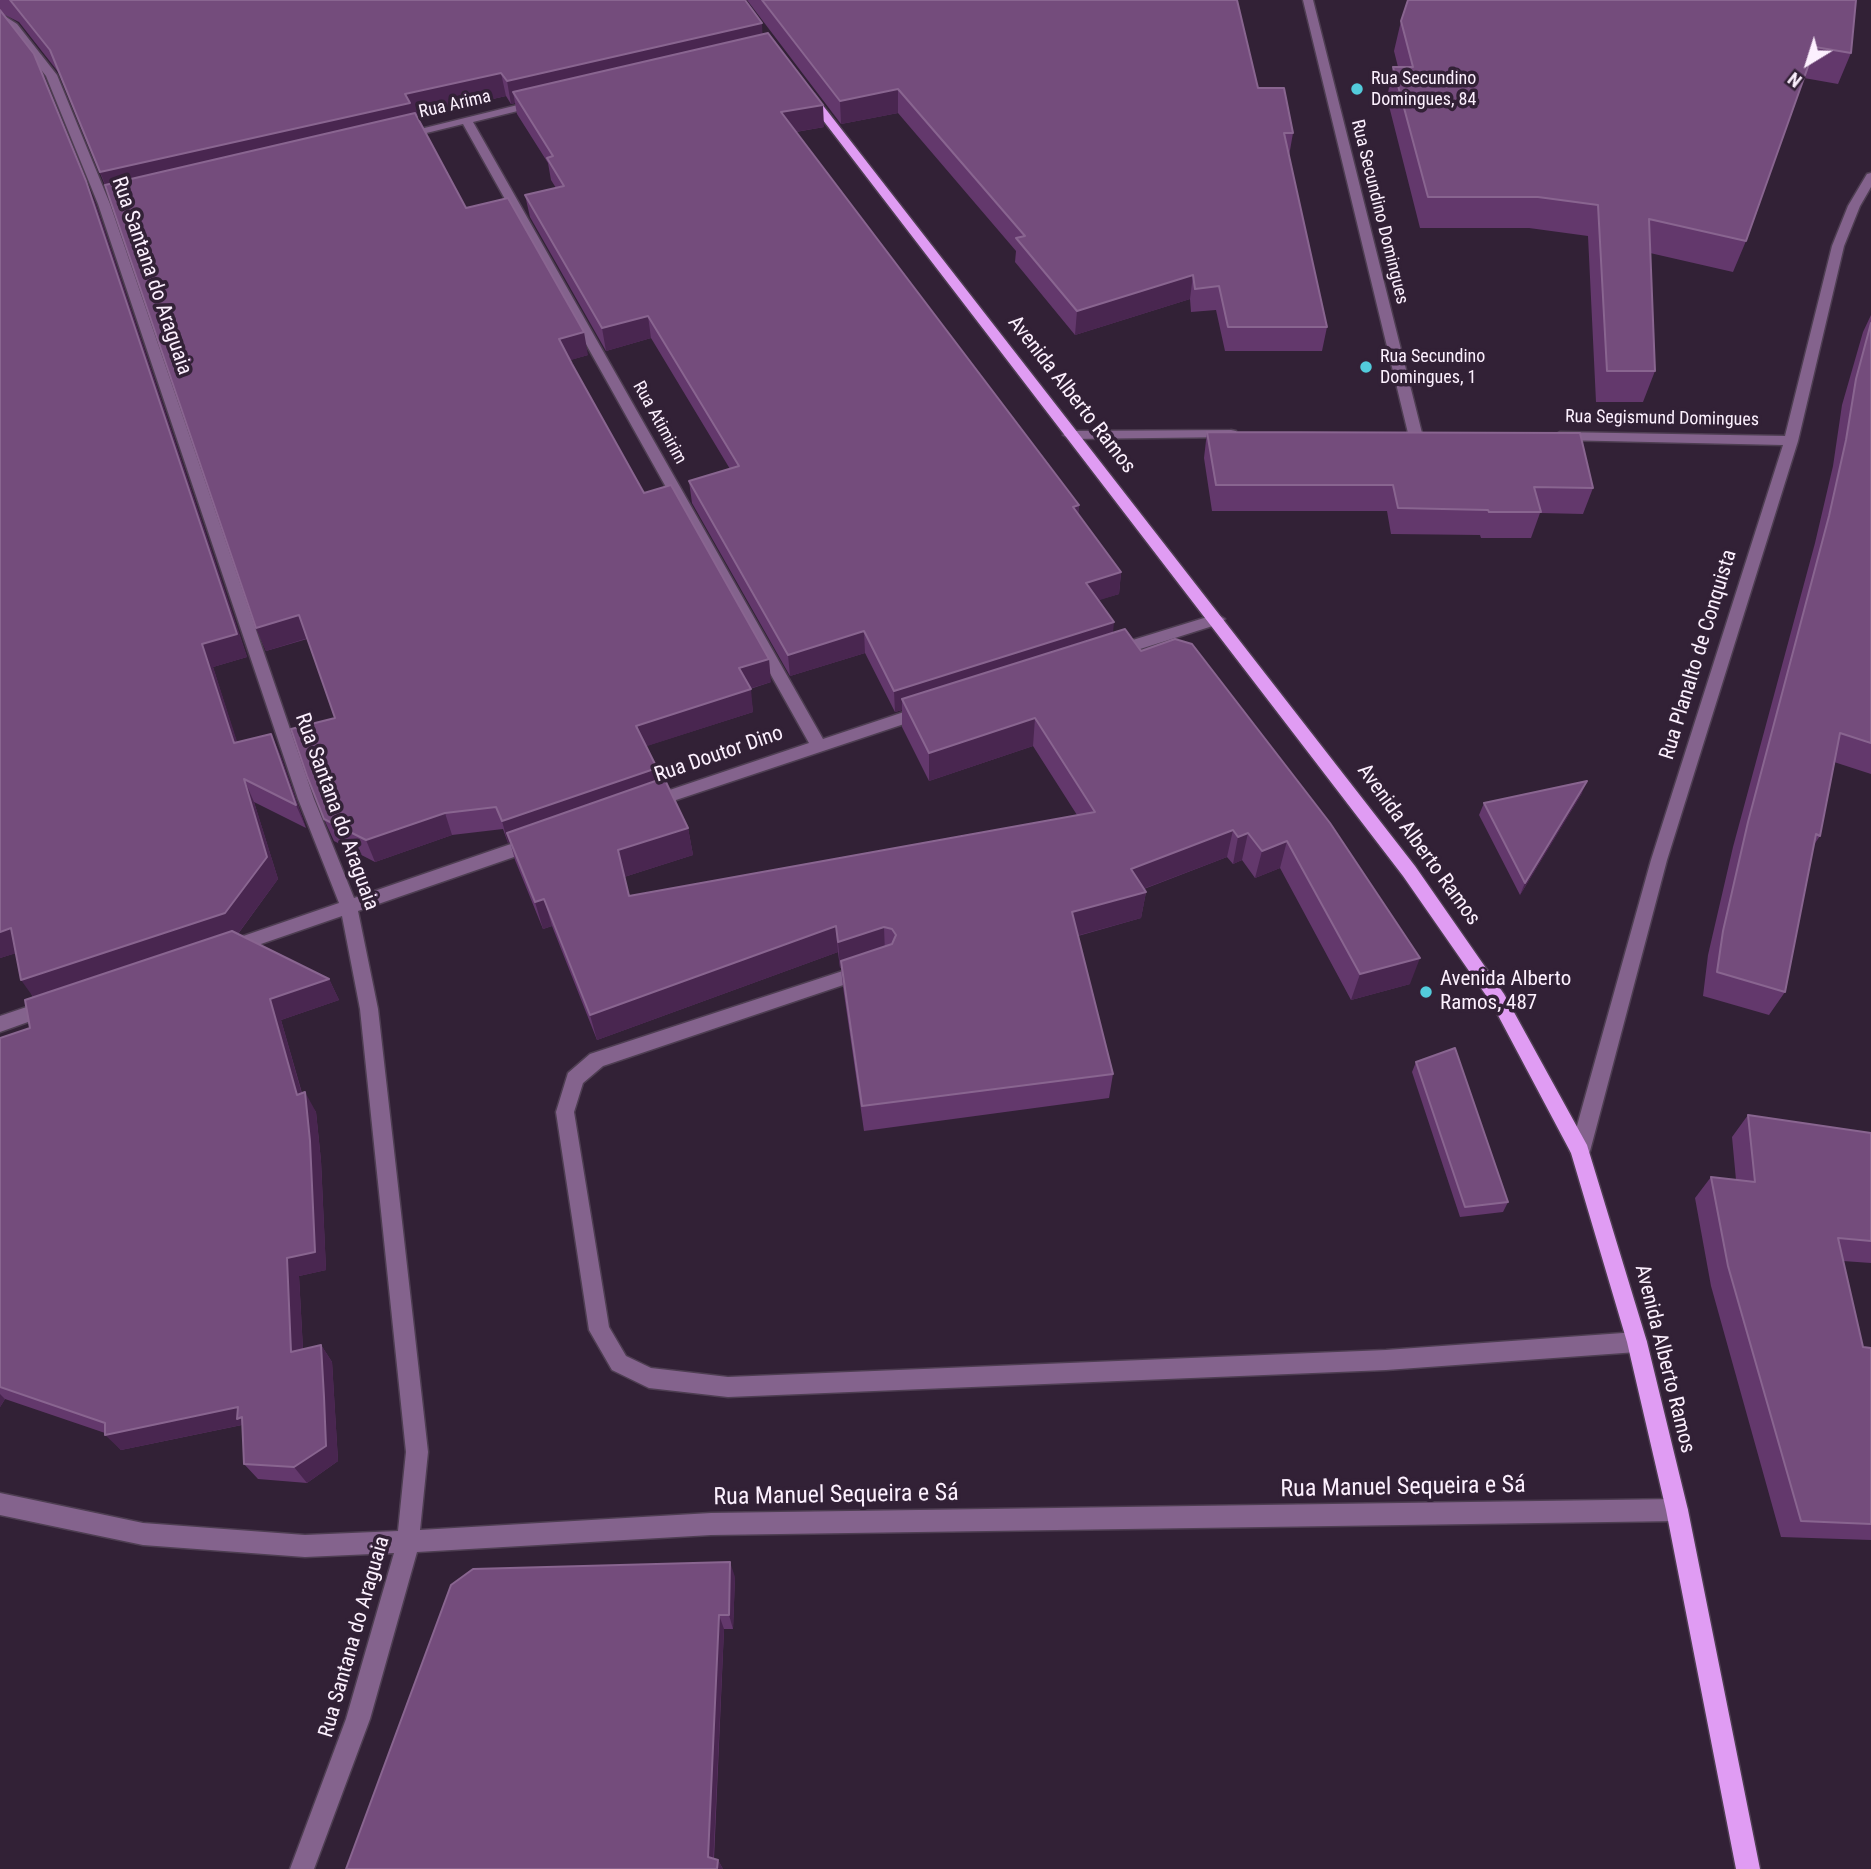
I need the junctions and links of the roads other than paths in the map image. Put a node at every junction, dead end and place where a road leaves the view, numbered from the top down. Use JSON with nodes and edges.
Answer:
{"nodes":[{"id":1,"x":1308,"y":0,"type":"edge"},
{"id":2,"x":0,"y":16,"type":"edge"},
{"id":3,"x":799,"y":82,"type":"edge"},
{"id":4,"x":546,"y":101,"type":"edge"},
{"id":5,"x":466,"y":120,"type":"junction"},
{"id":6,"x":385,"y":139,"type":"edge"},
{"id":7,"x":1871,"y":177,"type":"edge"},
{"id":8,"x":1415,"y":433,"type":"edge"},
{"id":9,"x":1249,"y":434,"type":"edge"},
{"id":10,"x":1070,"y":435,"type":"junction"},
{"id":11,"x":1540,"y":436,"type":"edge"},
{"id":12,"x":1791,"y":440,"type":"junction"},
{"id":13,"x":1217,"y":619,"type":"junction"},
{"id":14,"x":1097,"y":656,"type":"edge"},
{"id":15,"x":938,"y":707,"type":"edge"},
{"id":16,"x":818,"y":745,"type":"junction"},
{"id":17,"x":636,"y":808,"type":"edge"},
{"id":18,"x":544,"y":840,"type":"edge"},
{"id":19,"x":349,"y":908,"type":"junction"},
{"id":20,"x":207,"y":955,"type":"edge"},
{"id":21,"x":886,"y":964,"type":"edge"},
{"id":22,"x":65,"y":1003,"type":"edge"},
{"id":23,"x":0,"y":1024,"type":"edge"},
{"id":24,"x":1580,"y":1151,"type":"junction"},
{"id":25,"x":1637,"y":1342,"type":"junction"},
{"id":26,"x":0,"y":1504,"type":"edge"},
{"id":27,"x":1677,"y":1510,"type":"junction"},
{"id":28,"x":408,"y":1544,"type":"junction"},
{"id":29,"x":302,"y":1869,"type":"edge"},
{"id":30,"x":1748,"y":1869,"type":"edge"}],
"edges":[{"from":1,"to":8,"type":"street","name":"Rua Secundino Domingues"},
{"from":2,"to":19,"type":"street","name":"Rua Santana do Araguaia"},
{"from":3,"to":10,"type":"main road","name":"Avenida Alberto Ramos"},
{"from":4,"to":5,"type":"street","name":"Rua Arima"},
{"from":5,"to":6,"type":"street","name":"Rua Arima"},
{"from":5,"to":16,"type":"street","name":"Rua Atimirim"},
{"from":7,"to":12,"type":"street","name":"Rua Planalto de Conquista"},
{"from":9,"to":10,"type":"street"},
{"from":10,"to":13,"type":"main road","name":"Avenida Alberto Ramos"},
{"from":11,"to":12,"type":"street","name":"Rua Segismund Domingues"},
{"from":12,"to":24,"type":"street","name":"Rua Planalto de Conquista"},
{"from":13,"to":14,"type":"street"},
{"from":13,"to":24,"type":"main road","name":"Avenida Alberto Ramos"},
{"from":15,"to":16,"type":"street","name":"Rua Doutor Dino"},
{"from":16,"to":17,"type":"street","name":"Rua Doutor Dino"},
{"from":18,"to":19,"type":"street"},
{"from":19,"to":20,"type":"street"},
{"from":19,"to":28,"type":"street","name":"Rua Santana do Araguaia"},
{"from":21,"to":25,"type":"street"},
{"from":22,"to":23,"type":"street"},
{"from":24,"to":25,"type":"main road","name":"Avenida Alberto Ramos"},
{"from":25,"to":27,"type":"main road","name":"Avenida Alberto Ramos"},
{"from":26,"to":28,"type":"street","name":"Rua Manuel Sequeira e Sá"},
{"from":27,"to":28,"type":"street","name":"Rua Manuel Sequeira e Sá"},
{"from":27,"to":30,"type":"main road","name":"Avenida Alberto Ramos"},
{"from":28,"to":29,"type":"street","name":"Rua Santana do Araguaia"}]}
